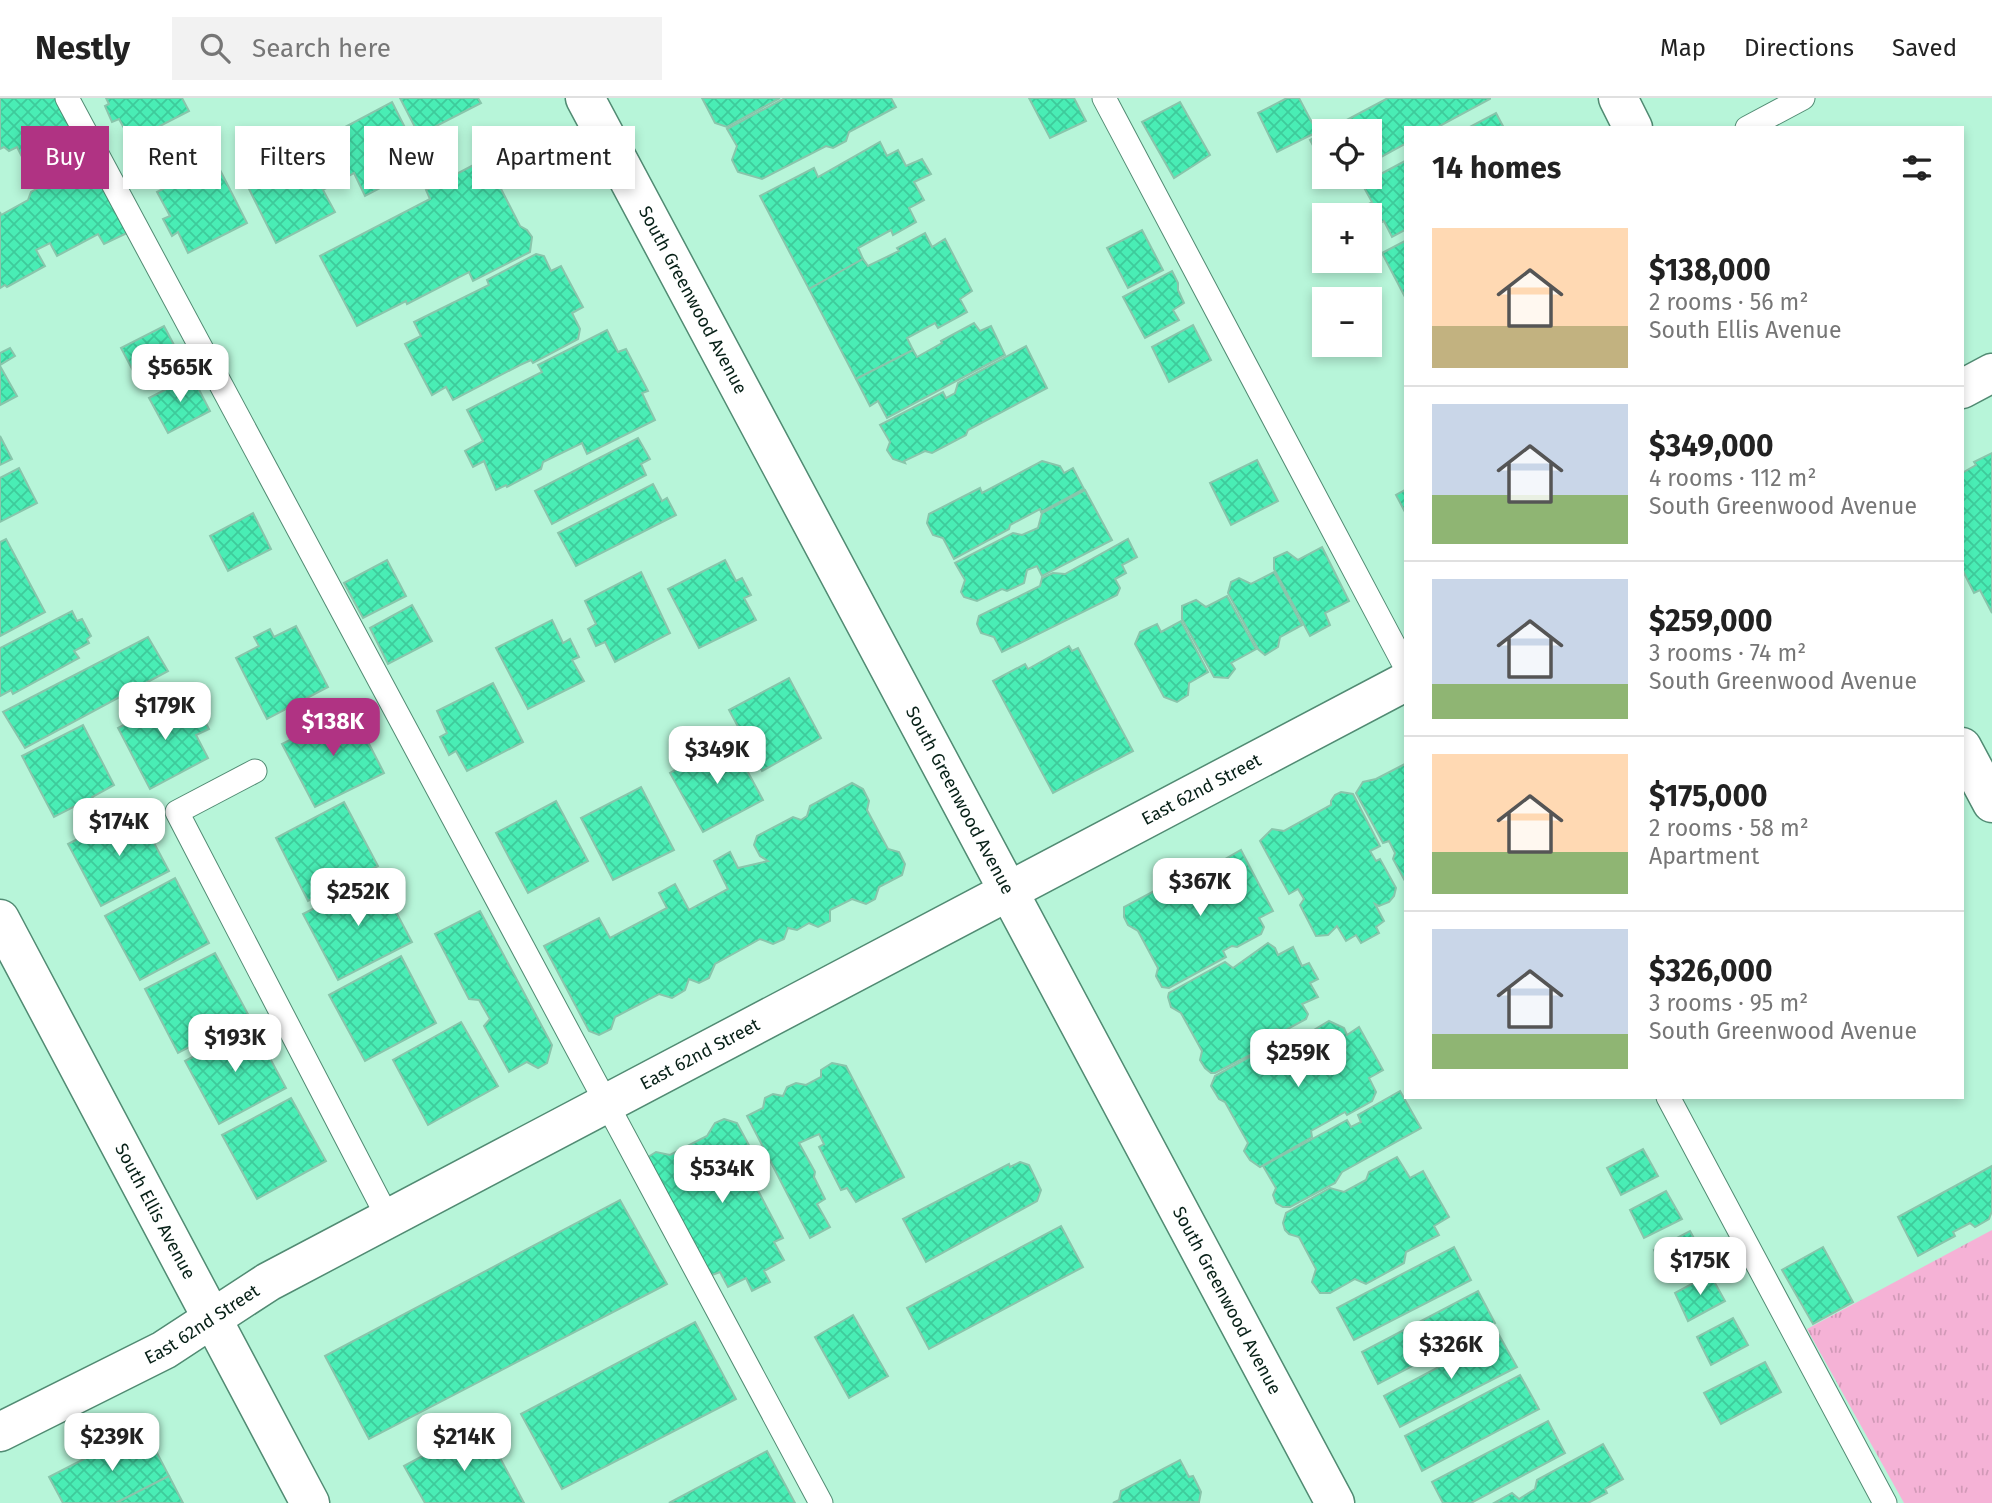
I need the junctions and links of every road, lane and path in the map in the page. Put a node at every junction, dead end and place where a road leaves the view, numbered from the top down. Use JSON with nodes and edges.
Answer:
{"nodes":[{"id":1,"x":67,"y":98,"type":"edge"},
{"id":2,"x":585,"y":98,"type":"edge"},
{"id":3,"x":1104,"y":98,"type":"edge"},
{"id":4,"x":1618,"y":98,"type":"edge"},
{"id":5,"x":1803,"y":98,"type":"edge"},
{"id":6,"x":1632,"y":126,"type":"edge"},
{"id":7,"x":1751,"y":126,"type":"edge"},
{"id":8,"x":1992,"y":373,"type":"edge"},
{"id":9,"x":1964,"y":388,"type":"edge"},
{"id":10,"x":1404,"y":664,"type":"edge"},
{"id":11,"x":1404,"y":683,"type":"edge"},
{"id":12,"x":1964,"y":751,"type":"edge"},
{"id":13,"x":255,"y":771,"type":"dead end"},
{"id":14,"x":1992,"y":803,"type":"edge"},
{"id":15,"x":1007,"y":891,"type":"junction"},
{"id":16,"x":0,"y":919,"type":"edge"},
{"id":17,"x":1669,"y":1099,"type":"edge"},
{"id":18,"x":606,"y":1102,"type":"junction"},
{"id":19,"x":388,"y":1218,"type":"junction"},
{"id":20,"x":212,"y":1319,"type":"junction"},
{"id":21,"x":0,"y":1432,"type":"edge"},
{"id":22,"x":310,"y":1503,"type":"edge"},
{"id":23,"x":821,"y":1503,"type":"edge"},
{"id":24,"x":1335,"y":1503,"type":"edge"},
{"id":25,"x":1885,"y":1503,"type":"edge"}],
"edges":[{"from":1,"to":18,"type":"lane"},
{"from":2,"to":15,"type":"street","name":"South Greenwood Avenue"},
{"from":3,"to":10,"type":"lane"},
{"from":4,"to":6,"type":"street"},
{"from":5,"to":7,"type":"lane"},
{"from":8,"to":9,"type":"street"},
{"from":11,"to":15,"type":"street","name":"East 62nd Street"},
{"from":12,"to":14,"type":"street"},
{"from":13,"to":19,"type":"lane"},
{"from":15,"to":18,"type":"street","name":"East 62nd Street"},
{"from":15,"to":24,"type":"street","name":"South Greenwood Avenue"},
{"from":16,"to":20,"type":"street","name":"South Ellis Avenue"},
{"from":17,"to":25,"type":"lane"},
{"from":18,"to":19,"type":"street","name":"East 62nd Street"},
{"from":18,"to":23,"type":"lane"},
{"from":19,"to":20,"type":"street","name":"East 62nd Street"},
{"from":20,"to":21,"type":"street","name":"East 62nd Street"},
{"from":20,"to":22,"type":"street","name":"South Ellis Avenue"}]}
